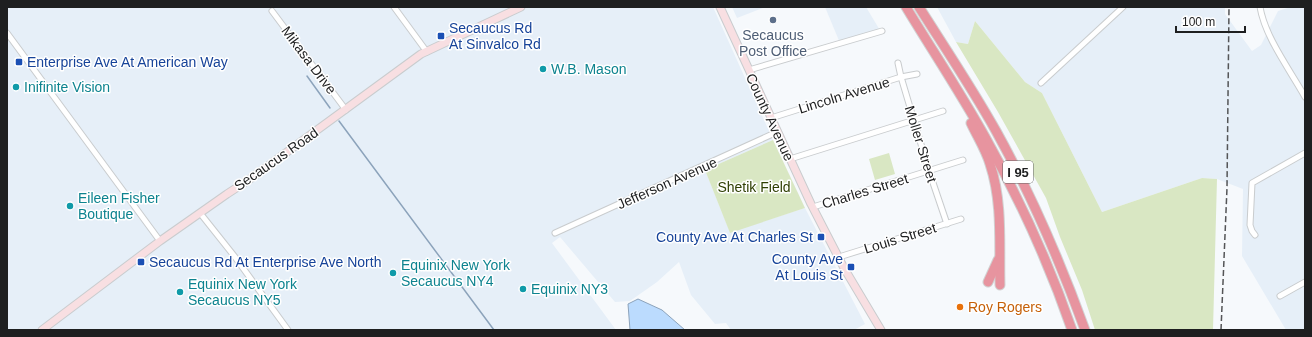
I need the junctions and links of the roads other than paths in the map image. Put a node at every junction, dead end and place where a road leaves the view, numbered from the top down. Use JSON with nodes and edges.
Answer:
{"nodes":[{"id":1,"x":394,"y":7,"type":"edge"},
{"id":2,"x":521,"y":7,"type":"edge"},
{"id":3,"x":720,"y":7,"type":"edge"},
{"id":4,"x":906,"y":7,"type":"edge"},
{"id":5,"x":919,"y":7,"type":"edge"},
{"id":6,"x":922,"y":7,"type":"edge"},
{"id":7,"x":1123,"y":7,"type":"edge"},
{"id":8,"x":1260,"y":7,"type":"edge"},
{"id":9,"x":272,"y":11,"type":"dead end"},
{"id":10,"x":930,"y":24,"type":"junction"},
{"id":11,"x":882,"y":31,"type":"dead end"},
{"id":12,"x":7,"y":33,"type":"edge"},
{"id":13,"x":426,"y":52,"type":"junction"},
{"id":14,"x":898,"y":63,"type":"dead end"},
{"id":15,"x":748,"y":70,"type":"junction"},
{"id":16,"x":917,"y":74,"type":"dead end"},
{"id":17,"x":901,"y":77,"type":"junction"},
{"id":18,"x":952,"y":81,"type":"junction"},
{"id":19,"x":1041,"y":83,"type":"dead end"},
{"id":20,"x":1305,"y":97,"type":"edge"},
{"id":21,"x":346,"y":110,"type":"junction"},
{"id":22,"x":943,"y":111,"type":"dead end"},
{"id":23,"x":771,"y":118,"type":"junction"},
{"id":24,"x":914,"y":120,"type":"junction"},
{"id":25,"x":777,"y":132,"type":"junction"},
{"id":26,"x":1305,"y":153,"type":"edge"},
{"id":27,"x":790,"y":159,"type":"junction"},
{"id":28,"x":962,"y":160,"type":"dead end"},
{"id":29,"x":929,"y":171,"type":"junction"},
{"id":30,"x":813,"y":207,"type":"junction"},
{"id":31,"x":200,"y":213,"type":"junction"},
{"id":32,"x":962,"y":219,"type":"dead end"},
{"id":33,"x":947,"y":224,"type":"junction"},
{"id":34,"x":555,"y":233,"type":"dead end"},
{"id":35,"x":1255,"y":235,"type":"dead end"},
{"id":36,"x":160,"y":241,"type":"junction"},
{"id":37,"x":839,"y":257,"type":"junction"},
{"id":38,"x":999,"y":257,"type":"junction"},
{"id":39,"x":988,"y":282,"type":"dead end"},
{"id":40,"x":1305,"y":282,"type":"edge"},
{"id":41,"x":1000,"y":285,"type":"dead end"},
{"id":42,"x":1280,"y":296,"type":"dead end"},
{"id":43,"x":879,"y":329,"type":"edge"},
{"id":44,"x":42,"y":330,"type":"edge"},
{"id":45,"x":288,"y":330,"type":"edge"},
{"id":46,"x":1072,"y":330,"type":"edge"},
{"id":47,"x":1085,"y":330,"type":"edge"}],
"edges":[{"from":1,"to":13,"type":"street"},
{"from":2,"to":13,"type":"main road","name":"Secaucus Road"},
{"from":3,"to":15,"type":"main road","name":"County Avenue"},
{"from":4,"to":18,"type":"highway","number":"I 95"},
{"from":5,"to":10,"type":"highway","number":"I 95"},
{"from":6,"to":10,"type":"highway"},
{"from":7,"to":19,"type":"street"},
{"from":8,"to":20,"type":"street"},
{"from":9,"to":21,"type":"street","name":"Mikasa Drive"},
{"from":10,"to":47,"type":"highway","number":"I 95"},
{"from":11,"to":15,"type":"street"},
{"from":12,"to":36,"type":"street"},
{"from":13,"to":21,"type":"main road","name":"Secaucus Road"},
{"from":14,"to":17,"type":"street","name":"Moller Street"},
{"from":15,"to":23,"type":"main road","name":"County Avenue"},
{"from":16,"to":17,"type":"street","name":"Lincoln Avenue"},
{"from":17,"to":23,"type":"street","name":"Lincoln Avenue"},
{"from":17,"to":24,"type":"street","name":"Moller Street"},
{"from":18,"to":38,"type":"highway"},
{"from":18,"to":46,"type":"highway","number":"I 95"},
{"from":21,"to":31,"type":"main road","name":"Secaucus Road"},
{"from":22,"to":24,"type":"street"},
{"from":23,"to":25,"type":"main road","name":"County Avenue"},
{"from":24,"to":27,"type":"street"},
{"from":24,"to":29,"type":"street","name":"Moller Street"},
{"from":25,"to":27,"type":"main road","name":"County Avenue"},
{"from":25,"to":34,"type":"street","name":"Jefferson Avenue"},
{"from":26,"to":35,"type":"street"},
{"from":27,"to":30,"type":"main road","name":"County Avenue"},
{"from":28,"to":29,"type":"street","name":"Charles Street"},
{"from":29,"to":30,"type":"street","name":"Charles Street"},
{"from":29,"to":33,"type":"street","name":"Moller Street"},
{"from":30,"to":37,"type":"main road","name":"County Avenue"},
{"from":31,"to":36,"type":"main road","name":"Secaucus Road"},
{"from":31,"to":45,"type":"street"},
{"from":32,"to":33,"type":"street","name":"Louis Street"},
{"from":33,"to":37,"type":"street","name":"Louis Street"},
{"from":36,"to":44,"type":"main road","name":"Secaucus Road"},
{"from":37,"to":43,"type":"main road","name":"County Avenue"},
{"from":38,"to":39,"type":"highway"},
{"from":38,"to":41,"type":"highway"},
{"from":40,"to":42,"type":"street"}]}
